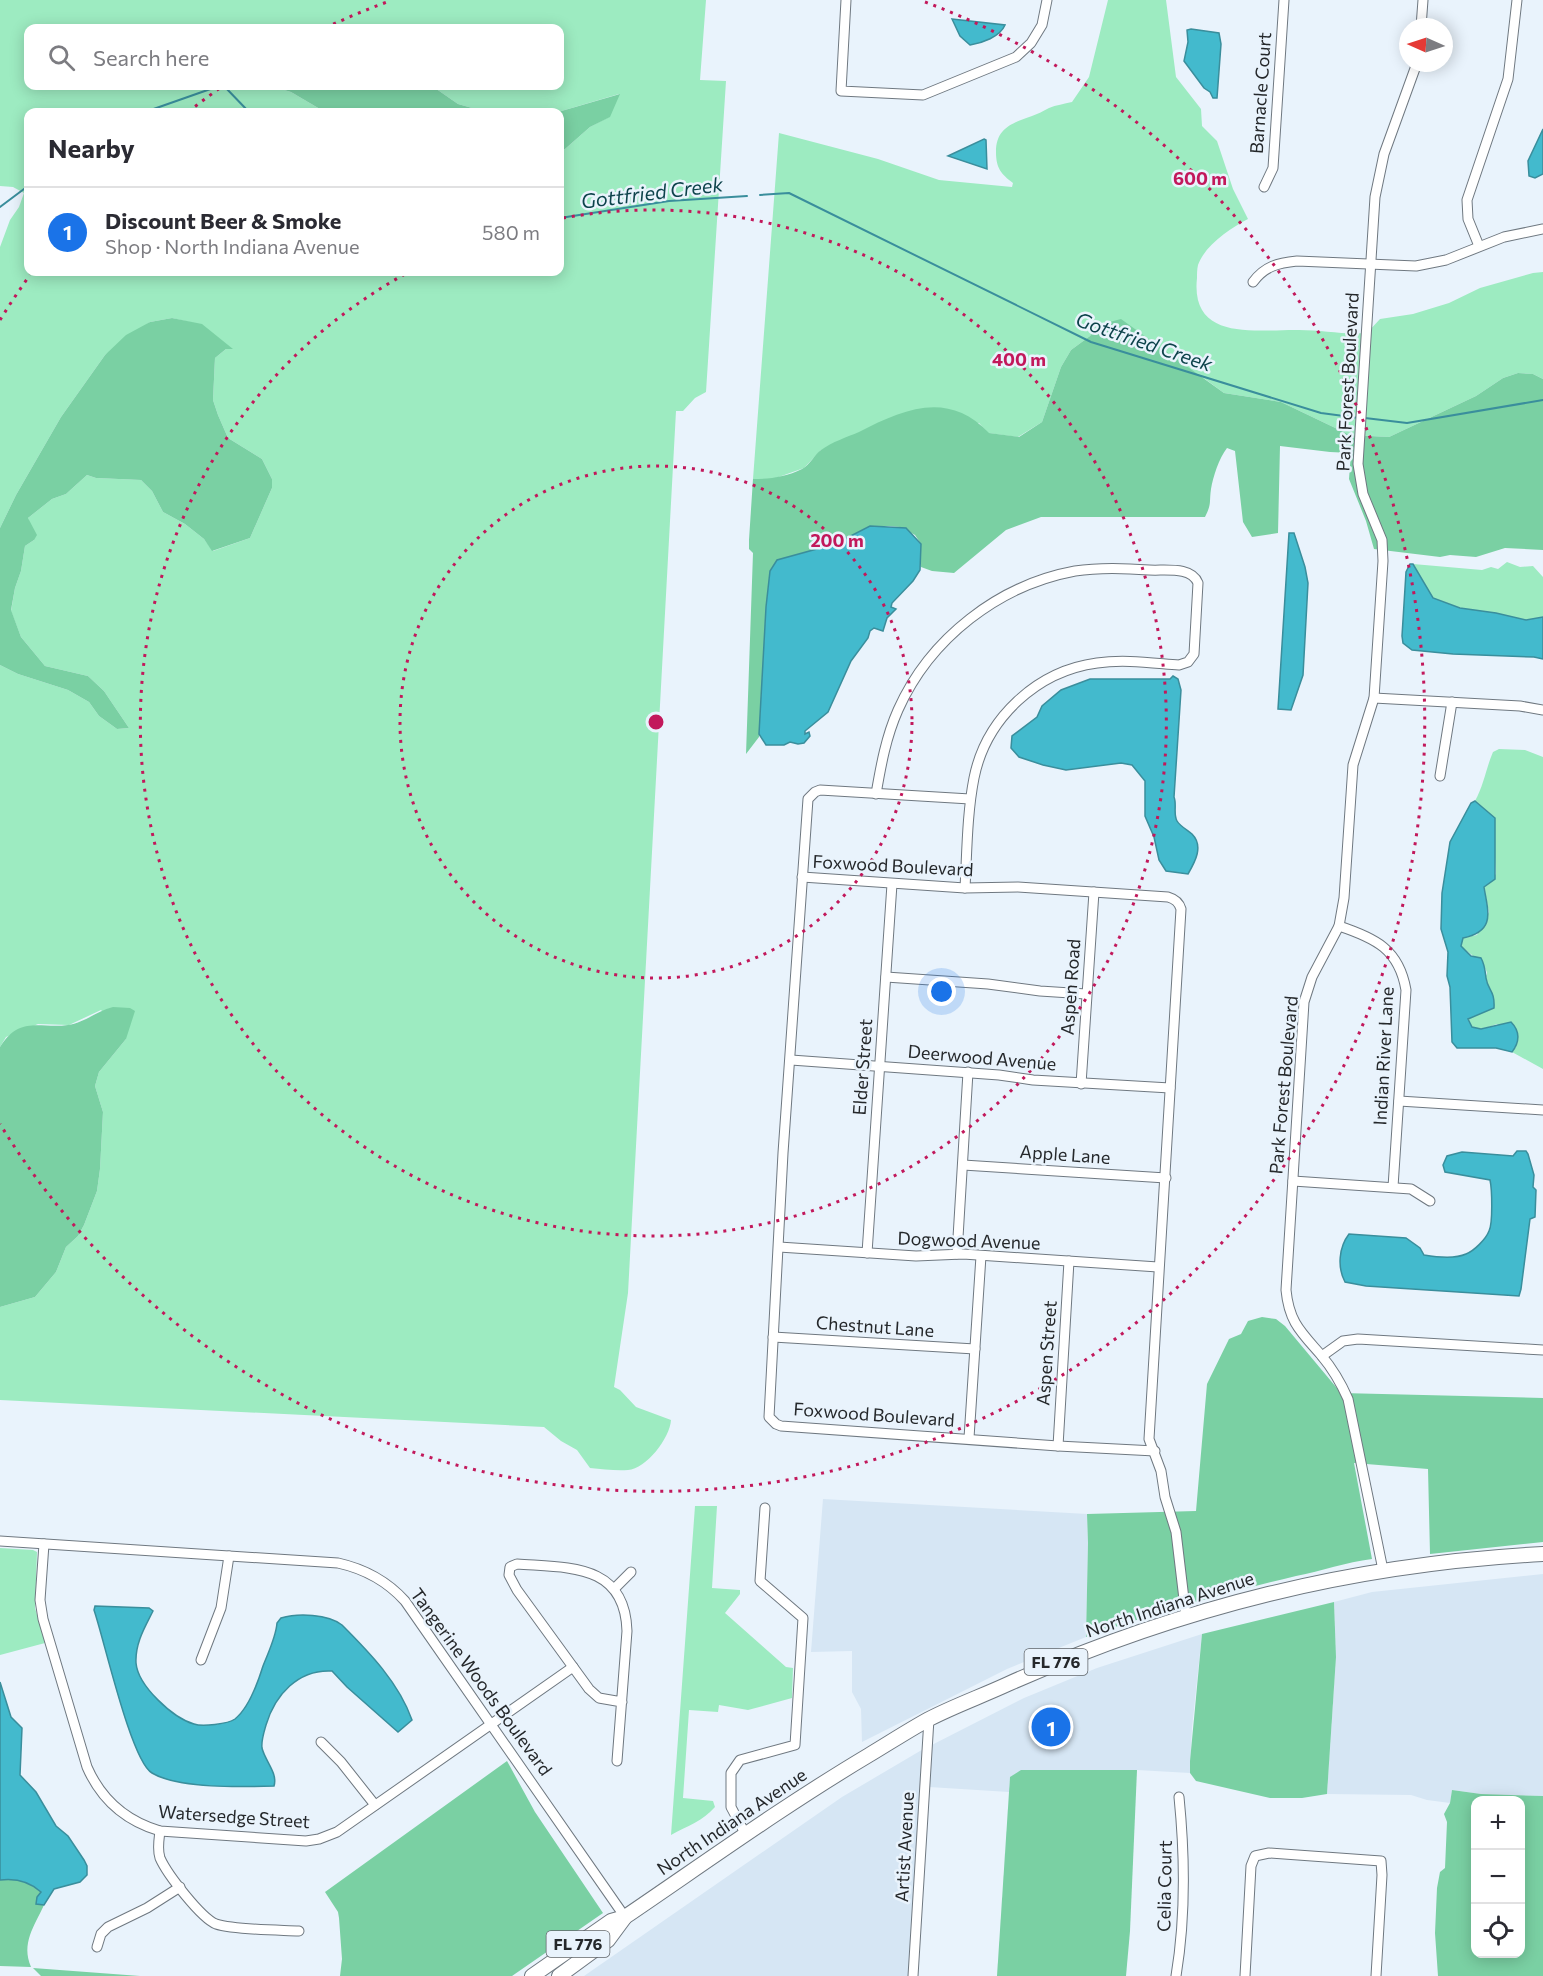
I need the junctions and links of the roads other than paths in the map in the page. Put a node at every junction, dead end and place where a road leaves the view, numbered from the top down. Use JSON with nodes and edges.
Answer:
{"nodes":[{"id":1,"x":846,"y":0,"type":"edge"},
{"id":2,"x":1047,"y":0,"type":"edge"},
{"id":3,"x":1284,"y":0,"type":"edge"},
{"id":4,"x":1423,"y":0,"type":"edge"},
{"id":5,"x":1517,"y":0,"type":"edge"},
{"id":6,"x":1422,"y":18,"type":"edge"},
{"id":7,"x":1414,"y":72,"type":"edge"},
{"id":8,"x":1264,"y":187,"type":"dead end"},
{"id":9,"x":1543,"y":228,"type":"edge"},
{"id":10,"x":1479,"y":246,"type":"junction"},
{"id":11,"x":1371,"y":265,"type":"junction"},
{"id":12,"x":1253,"y":282,"type":"dead end"},
{"id":13,"x":1374,"y":698,"type":"junction"},
{"id":14,"x":1452,"y":702,"type":"junction"},
{"id":15,"x":1543,"y":710,"type":"edge"},
{"id":16,"x":1440,"y":776,"type":"dead end"},
{"id":17,"x":876,"y":794,"type":"junction"},
{"id":18,"x":970,"y":799,"type":"junction"},
{"id":19,"x":802,"y":877,"type":"junction"},
{"id":20,"x":891,"y":884,"type":"junction"},
{"id":21,"x":965,"y":888,"type":"junction"},
{"id":22,"x":1094,"y":892,"type":"junction"},
{"id":23,"x":1339,"y":926,"type":"junction"},
{"id":24,"x":886,"y":977,"type":"junction"},
{"id":25,"x":1086,"y":994,"type":"junction"},
{"id":26,"x":791,"y":1060,"type":"junction"},
{"id":27,"x":879,"y":1066,"type":"junction"},
{"id":28,"x":968,"y":1072,"type":"junction"},
{"id":29,"x":1081,"y":1084,"type":"junction"},
{"id":30,"x":1170,"y":1088,"type":"junction"},
{"id":31,"x":1399,"y":1101,"type":"junction"},
{"id":32,"x":1543,"y":1110,"type":"edge"},
{"id":33,"x":963,"y":1165,"type":"junction"},
{"id":34,"x":1166,"y":1178,"type":"junction"},
{"id":35,"x":1293,"y":1180,"type":"junction"},
{"id":36,"x":1394,"y":1187,"type":"junction"},
{"id":37,"x":1430,"y":1201,"type":"dead end"},
{"id":38,"x":779,"y":1247,"type":"junction"},
{"id":39,"x":867,"y":1253,"type":"junction"},
{"id":40,"x":957,"y":1254,"type":"junction"},
{"id":41,"x":981,"y":1256,"type":"junction"},
{"id":42,"x":1070,"y":1261,"type":"junction"},
{"id":43,"x":1158,"y":1267,"type":"junction"},
{"id":44,"x":773,"y":1336,"type":"junction"},
{"id":45,"x":975,"y":1350,"type":"junction"},
{"id":46,"x":1543,"y":1350,"type":"edge"},
{"id":47,"x":1322,"y":1356,"type":"junction"},
{"id":48,"x":969,"y":1438,"type":"junction"},
{"id":49,"x":1058,"y":1446,"type":"junction"},
{"id":50,"x":1155,"y":1451,"type":"junction"},
{"id":51,"x":765,"y":1508,"type":"dead end"},
{"id":52,"x":0,"y":1541,"type":"edge"},
{"id":53,"x":44,"y":1544,"type":"junction"},
{"id":54,"x":1543,"y":1554,"type":"edge"},
{"id":55,"x":229,"y":1556,"type":"junction"},
{"id":56,"x":1383,"y":1570,"type":"junction"},
{"id":57,"x":631,"y":1572,"type":"dead end"},
{"id":58,"x":614,"y":1588,"type":"junction"},
{"id":59,"x":1186,"y":1616,"type":"junction"},
{"id":60,"x":201,"y":1660,"type":"dead end"},
{"id":61,"x":573,"y":1666,"type":"junction"},
{"id":62,"x":622,"y":1702,"type":"junction"},
{"id":63,"x":929,"y":1719,"type":"junction"},
{"id":64,"x":492,"y":1724,"type":"junction"},
{"id":65,"x":321,"y":1742,"type":"dead end"},
{"id":66,"x":617,"y":1761,"type":"dead end"},
{"id":67,"x":1179,"y":1797,"type":"dead end"},
{"id":68,"x":375,"y":1805,"type":"junction"},
{"id":69,"x":160,"y":1831,"type":"junction"},
{"id":70,"x":746,"y":1835,"type":"junction"},
{"id":71,"x":180,"y":1887,"type":"junction"},
{"id":72,"x":626,"y":1917,"type":"junction"},
{"id":73,"x":299,"y":1931,"type":"dead end"},
{"id":74,"x":97,"y":1947,"type":"dead end"},
{"id":75,"x":532,"y":1976,"type":"edge"},
{"id":76,"x":559,"y":1976,"type":"edge"},
{"id":77,"x":913,"y":1976,"type":"edge"},
{"id":78,"x":1176,"y":1976,"type":"edge"},
{"id":79,"x":1245,"y":1976,"type":"edge"},
{"id":80,"x":1376,"y":1976,"type":"edge"}],
"edges":[{"from":1,"to":2,"type":"street"},
{"from":3,"to":8,"type":"street","name":"Barnacle Court"},
{"from":4,"to":6,"type":"street"},
{"from":5,"to":10,"type":"street"},
{"from":7,"to":11,"type":"street","name":"Park Forest Boulevard"},
{"from":9,"to":10,"type":"street"},
{"from":10,"to":11,"type":"street"},
{"from":11,"to":12,"type":"street"},
{"from":11,"to":13,"type":"street","name":"Park Forest Boulevard"},
{"from":13,"to":14,"type":"street"},
{"from":13,"to":23,"type":"street","name":"Park Forest Boulevard"},
{"from":14,"to":15,"type":"street"},
{"from":14,"to":16,"type":"street"},
{"from":17,"to":18,"type":"street"},
{"from":17,"to":18,"type":"street"},
{"from":17,"to":19,"type":"street"},
{"from":18,"to":21,"type":"street"},
{"from":19,"to":20,"type":"street","name":"Foxwood Boulevard"},
{"from":19,"to":26,"type":"street","name":"Foxwood Boulevard"},
{"from":20,"to":21,"type":"street","name":"Foxwood Boulevard"},
{"from":20,"to":24,"type":"street","name":"Elder Street"},
{"from":21,"to":22,"type":"street","name":"Foxwood Boulevard"},
{"from":22,"to":25,"type":"street","name":"Aspen Road"},
{"from":22,"to":30,"type":"street","name":"Foxwood Boulevard"},
{"from":23,"to":31,"type":"street","name":"Indian River Lane"},
{"from":23,"to":35,"type":"street","name":"Park Forest Boulevard"},
{"from":24,"to":25,"type":"street"},
{"from":24,"to":27,"type":"street","name":"Elder Street"},
{"from":25,"to":29,"type":"street","name":"Aspen Road"},
{"from":26,"to":27,"type":"street","name":"Deerwood Avenue"},
{"from":26,"to":38,"type":"street","name":"Foxwood Boulevard"},
{"from":27,"to":28,"type":"street","name":"Deerwood Avenue"},
{"from":27,"to":39,"type":"street","name":"Elder Street"},
{"from":28,"to":29,"type":"street","name":"Deerwood Avenue"},
{"from":28,"to":33,"type":"street"},
{"from":29,"to":30,"type":"street","name":"Deerwood Avenue"},
{"from":30,"to":34,"type":"street","name":"Foxwood Boulevard"},
{"from":31,"to":32,"type":"street"},
{"from":31,"to":36,"type":"street","name":"Indian River Lane"},
{"from":33,"to":34,"type":"street","name":"Apple Lane"},
{"from":33,"to":40,"type":"street"},
{"from":34,"to":43,"type":"street","name":"Foxwood Boulevard"},
{"from":35,"to":36,"type":"street"},
{"from":35,"to":47,"type":"street","name":"Park Forest Boulevard"},
{"from":36,"to":37,"type":"street"},
{"from":38,"to":39,"type":"street","name":"Dogwood Avenue"},
{"from":38,"to":44,"type":"street","name":"Foxwood Boulevard"},
{"from":39,"to":40,"type":"street","name":"Dogwood Avenue"},
{"from":40,"to":41,"type":"street","name":"Dogwood Avenue"},
{"from":41,"to":42,"type":"street","name":"Dogwood Avenue"},
{"from":41,"to":45,"type":"street"},
{"from":42,"to":43,"type":"street","name":"Dogwood Avenue"},
{"from":42,"to":49,"type":"street","name":"Aspen Street"},
{"from":43,"to":50,"type":"street","name":"Foxwood Boulevard"},
{"from":44,"to":45,"type":"street","name":"Chestnut Lane"},
{"from":44,"to":48,"type":"street","name":"Foxwood Boulevard"},
{"from":45,"to":48,"type":"street"},
{"from":46,"to":47,"type":"street"},
{"from":47,"to":56,"type":"street","name":"Park Forest Boulevard"},
{"from":48,"to":49,"type":"street","name":"Foxwood Boulevard"},
{"from":49,"to":50,"type":"street","name":"Foxwood Boulevard"},
{"from":50,"to":59,"type":"street","name":"Foxwood Boulevard"},
{"from":51,"to":70,"type":"street"},
{"from":52,"to":53,"type":"street","name":"Tangerine Woods Boulevard"},
{"from":53,"to":55,"type":"street","name":"Tangerine Woods Boulevard"},
{"from":53,"to":69,"type":"street","name":"Watersedge Street"},
{"from":54,"to":56,"type":"main road","name":"North Indiana Avenue","number":"FL 776"},
{"from":55,"to":60,"type":"street"},
{"from":55,"to":64,"type":"street","name":"Tangerine Woods Boulevard"},
{"from":56,"to":59,"type":"main road","name":"North Indiana Avenue","number":"FL 776"},
{"from":57,"to":58,"type":"street"},
{"from":58,"to":61,"type":"street"},
{"from":58,"to":62,"type":"street"},
{"from":59,"to":63,"type":"main road","name":"North Indiana Avenue","number":"FL 776"},
{"from":61,"to":62,"type":"street"},
{"from":61,"to":64,"type":"street","name":"Watersedge Street"},
{"from":62,"to":66,"type":"street"},
{"from":63,"to":70,"type":"main road","name":"North Indiana Avenue","number":"FL 776"},
{"from":63,"to":77,"type":"street","name":"Artist Avenue"},
{"from":64,"to":68,"type":"street","name":"Watersedge Street"},
{"from":64,"to":72,"type":"street","name":"Tangerine Woods Boulevard"},
{"from":65,"to":68,"type":"street"},
{"from":67,"to":78,"type":"street","name":"Celia Court"},
{"from":68,"to":69,"type":"street","name":"Watersedge Street"},
{"from":69,"to":71,"type":"street"},
{"from":70,"to":72,"type":"main road","name":"North Indiana Avenue","number":"FL 776"},
{"from":71,"to":73,"type":"street"},
{"from":71,"to":74,"type":"street"},
{"from":72,"to":75,"type":"main road","name":"North Indiana Avenue","number":"FL 776"},
{"from":72,"to":76,"type":"main road","name":"North Indiana Avenue","number":"FL 776"},
{"from":79,"to":80,"type":"street"}]}
